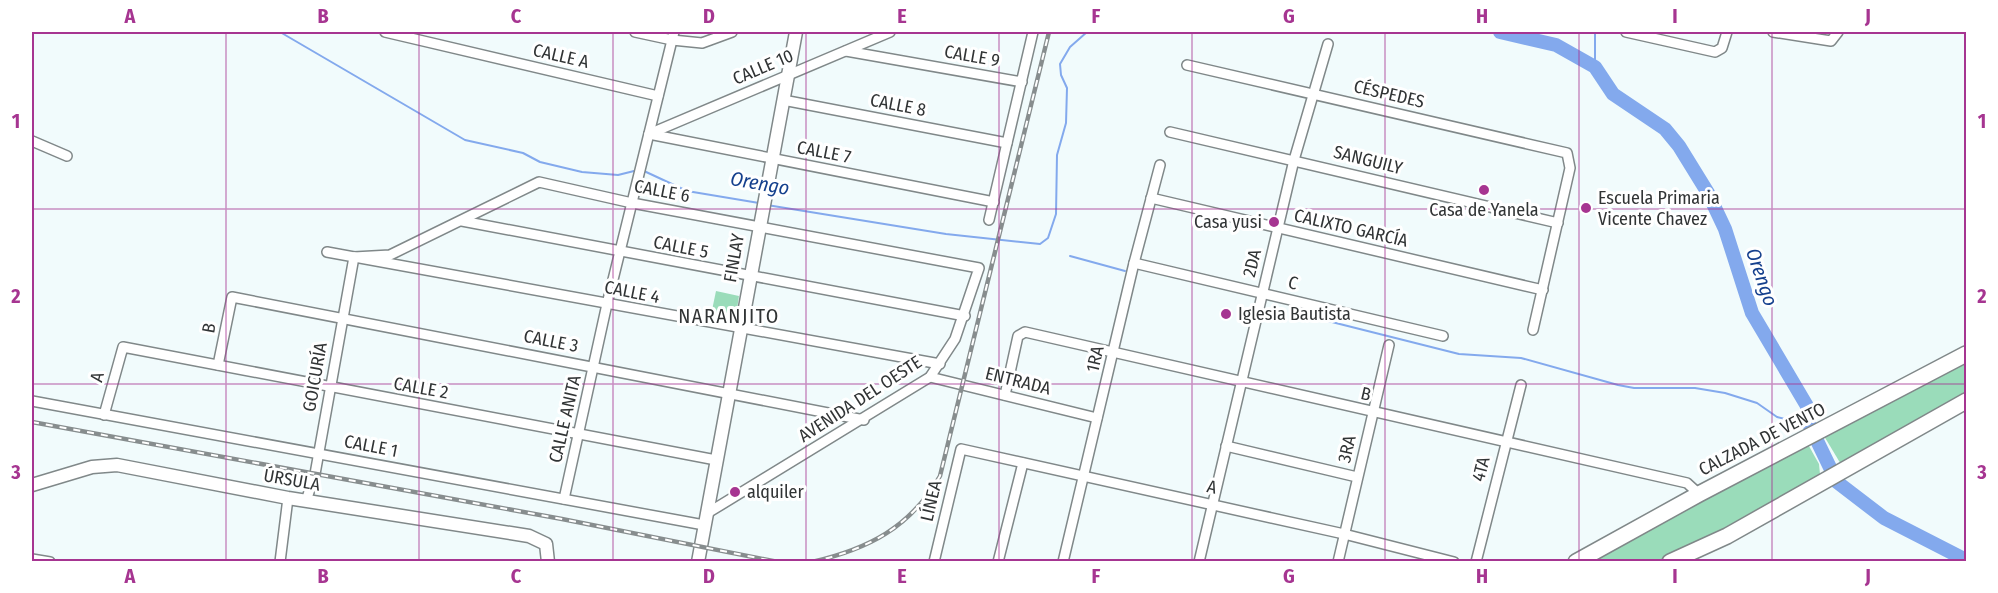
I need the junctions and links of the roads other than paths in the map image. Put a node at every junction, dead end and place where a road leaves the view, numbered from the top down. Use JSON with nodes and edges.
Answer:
{"nodes":[{"id":1,"x":386,"y":32,"type":"edge"},
{"id":2,"x":634,"y":32,"type":"edge"},
{"id":3,"x":732,"y":32,"type":"edge"},
{"id":4,"x":796,"y":32,"type":"edge"},
{"id":5,"x":890,"y":32,"type":"edge"},
{"id":6,"x":1033,"y":32,"type":"edge"},
{"id":7,"x":1626,"y":32,"type":"edge"},
{"id":8,"x":1726,"y":32,"type":"edge"},
{"id":9,"x":1773,"y":32,"type":"edge"},
{"id":10,"x":407,"y":34,"type":"edge"},
{"id":11,"x":1836,"y":35,"type":"edge"},
{"id":12,"x":673,"y":36,"type":"edge"},
{"id":13,"x":1328,"y":44,"type":"dead end"},
{"id":14,"x":846,"y":51,"type":"junction"},
{"id":15,"x":1187,"y":65,"type":"dead end"},
{"id":16,"x":788,"y":74,"type":"junction"},
{"id":17,"x":1022,"y":82,"type":"junction"},
{"id":18,"x":1312,"y":93,"type":"junction"},
{"id":19,"x":658,"y":96,"type":"junction"},
{"id":20,"x":783,"y":100,"type":"junction"},
{"id":21,"x":1170,"y":132,"type":"dead end"},
{"id":22,"x":649,"y":134,"type":"junction"},
{"id":23,"x":32,"y":141,"type":"edge"},
{"id":24,"x":1007,"y":143,"type":"junction"},
{"id":25,"x":68,"y":156,"type":"dead end"},
{"id":26,"x":771,"y":159,"type":"junction"},
{"id":27,"x":1294,"y":160,"type":"junction"},
{"id":28,"x":1160,"y":165,"type":"dead end"},
{"id":29,"x":1151,"y":198,"type":"junction"},
{"id":30,"x":632,"y":202,"type":"junction"},
{"id":31,"x":994,"y":202,"type":"junction"},
{"id":32,"x":989,"y":220,"type":"dead end"},
{"id":33,"x":462,"y":221,"type":"junction"},
{"id":34,"x":1558,"y":223,"type":"junction"},
{"id":35,"x":759,"y":226,"type":"junction"},
{"id":36,"x":1278,"y":228,"type":"junction"},
{"id":37,"x":327,"y":252,"type":"dead end"},
{"id":38,"x":620,"y":253,"type":"junction"},
{"id":39,"x":354,"y":257,"type":"junction"},
{"id":40,"x":1134,"y":263,"type":"junction"},
{"id":41,"x":979,"y":268,"type":"joint"},
{"id":42,"x":749,"y":277,"type":"junction"},
{"id":43,"x":1543,"y":290,"type":"junction"},
{"id":44,"x":1262,"y":292,"type":"junction"},
{"id":45,"x":232,"y":297,"type":"joint"},
{"id":46,"x":607,"y":304,"type":"junction"},
{"id":47,"x":964,"y":316,"type":"junction"},
{"id":48,"x":342,"y":319,"type":"junction"},
{"id":49,"x":740,"y":329,"type":"junction"},
{"id":50,"x":1533,"y":330,"type":"dead end"},
{"id":51,"x":1443,"y":336,"type":"dead end"},
{"id":52,"x":1389,"y":345,"type":"dead end"},
{"id":53,"x":121,"y":348,"type":"joint"},
{"id":54,"x":1114,"y":352,"type":"junction"},
{"id":55,"x":1966,"y":354,"type":"edge"},
{"id":56,"x":940,"y":364,"type":"junction"},
{"id":57,"x":218,"y":365,"type":"junction"},
{"id":58,"x":594,"y":366,"type":"junction"},
{"id":59,"x":930,"y":377,"type":"junction"},
{"id":60,"x":1242,"y":382,"type":"junction"},
{"id":61,"x":1521,"y":385,"type":"dead end"},
{"id":62,"x":331,"y":388,"type":"junction"},
{"id":63,"x":728,"y":392,"type":"junction"},
{"id":64,"x":1005,"y":394,"type":"junction"},
{"id":65,"x":32,"y":401,"type":"edge"},
{"id":66,"x":1966,"y":401,"type":"edge"},
{"id":67,"x":1372,"y":413,"type":"junction"},
{"id":68,"x":104,"y":415,"type":"junction"},
{"id":69,"x":1097,"y":418,"type":"junction"},
{"id":70,"x":864,"y":420,"type":"junction"},
{"id":71,"x":579,"y":434,"type":"junction"},
{"id":72,"x":1505,"y":443,"type":"junction"},
{"id":73,"x":1226,"y":446,"type":"junction"},
{"id":74,"x":961,"y":449,"type":"joint"},
{"id":75,"x":319,"y":453,"type":"junction"},
{"id":76,"x":716,"y":460,"type":"junction"},
{"id":77,"x":1023,"y":463,"type":"junction"},
{"id":78,"x":1085,"y":475,"type":"junction"},
{"id":79,"x":1357,"y":477,"type":"junction"},
{"id":80,"x":32,"y":485,"type":"edge"},
{"id":81,"x":1700,"y":494,"type":"junction"},
{"id":82,"x":288,"y":498,"type":"junction"},
{"id":83,"x":564,"y":499,"type":"junction"},
{"id":84,"x":306,"y":501,"type":"junction"},
{"id":85,"x":1212,"y":504,"type":"junction"},
{"id":86,"x":705,"y":520,"type":"junction"},
{"id":87,"x":1344,"y":534,"type":"junction"},
{"id":88,"x":32,"y":559,"type":"edge"},
{"id":89,"x":50,"y":561,"type":"edge"},
{"id":90,"x":280,"y":561,"type":"edge"},
{"id":91,"x":548,"y":561,"type":"edge"},
{"id":92,"x":698,"y":561,"type":"edge"},
{"id":93,"x":934,"y":561,"type":"edge"},
{"id":94,"x":998,"y":561,"type":"edge"},
{"id":95,"x":1063,"y":561,"type":"edge"},
{"id":96,"x":1199,"y":561,"type":"edge"},
{"id":97,"x":1338,"y":561,"type":"edge"},
{"id":98,"x":1454,"y":561,"type":"edge"},
{"id":99,"x":1476,"y":561,"type":"edge"},
{"id":100,"x":1576,"y":561,"type":"edge"},
{"id":101,"x":1670,"y":561,"type":"edge"}],
"edges":[{"from":1,"to":10,"type":"street","name":"CALLE A"},
{"from":2,"to":12,"type":"street"},
{"from":3,"to":12,"type":"street"},
{"from":4,"to":16,"type":"street","name":"FINLAY"},
{"from":5,"to":14,"type":"street","name":"CALLE 10"},
{"from":6,"to":17,"type":"street"},
{"from":7,"to":8,"type":"street"},
{"from":9,"to":11,"type":"street"},
{"from":10,"to":19,"type":"street","name":"CALLE A"},
{"from":12,"to":19,"type":"street","name":"CALLE ANITA"},
{"from":13,"to":18,"type":"street","name":"2DA"},
{"from":14,"to":16,"type":"street","name":"CALLE 10"},
{"from":14,"to":17,"type":"street","name":"CALLE 9"},
{"from":15,"to":18,"type":"street","name":"CÉSPEDES"},
{"from":16,"to":20,"type":"street","name":"FINLAY"},
{"from":16,"to":22,"type":"street","name":"CALLE 10"},
{"from":17,"to":24,"type":"street"},
{"from":18,"to":27,"type":"street","name":"2DA"},
{"from":18,"to":34,"type":"street","name":"CÉSPEDES"},
{"from":19,"to":22,"type":"street","name":"CALLE ANITA"},
{"from":20,"to":24,"type":"street","name":"CALLE 8"},
{"from":20,"to":26,"type":"street","name":"FINLAY"},
{"from":21,"to":27,"type":"street","name":"SANGUILY"},
{"from":22,"to":26,"type":"street","name":"CALLE 7"},
{"from":22,"to":30,"type":"street","name":"CALLE ANITA"},
{"from":23,"to":25,"type":"street"},
{"from":24,"to":31,"type":"street"},
{"from":26,"to":31,"type":"street","name":"CALLE 7"},
{"from":26,"to":35,"type":"street","name":"FINLAY"},
{"from":27,"to":34,"type":"street","name":"SANGUILY"},
{"from":27,"to":36,"type":"street","name":"2DA"},
{"from":28,"to":29,"type":"street","name":"1RA"},
{"from":29,"to":36,"type":"street","name":"CALIXTO GARCÍA"},
{"from":29,"to":40,"type":"street","name":"1RA"},
{"from":30,"to":33,"type":"street","name":"CALLE 6"},
{"from":30,"to":35,"type":"street","name":"CALLE 6"},
{"from":30,"to":38,"type":"street","name":"CALLE ANITA"},
{"from":31,"to":32,"type":"street"},
{"from":33,"to":38,"type":"street","name":"CALLE 5"},
{"from":33,"to":39,"type":"street","name":"CALLE 6"},
{"from":34,"to":43,"type":"street"},
{"from":35,"to":41,"type":"street","name":"CALLE 6"},
{"from":35,"to":42,"type":"street","name":"FINLAY"},
{"from":36,"to":43,"type":"street","name":"CALIXTO GARCÍA"},
{"from":36,"to":44,"type":"street","name":"2DA"},
{"from":37,"to":39,"type":"street"},
{"from":38,"to":42,"type":"street","name":"CALLE 5"},
{"from":38,"to":46,"type":"street","name":"CALLE ANITA"},
{"from":39,"to":46,"type":"street","name":"CALLE 4"},
{"from":39,"to":48,"type":"street","name":"GOICURÍA"},
{"from":40,"to":44,"type":"street","name":"C"},
{"from":40,"to":54,"type":"street","name":"1RA"},
{"from":41,"to":47,"type":"street","name":"AVENIDA DEL OESTE"},
{"from":42,"to":47,"type":"street","name":"CALLE 5"},
{"from":42,"to":49,"type":"street","name":"FINLAY"},
{"from":43,"to":50,"type":"street"},
{"from":44,"to":51,"type":"street","name":"C"},
{"from":44,"to":60,"type":"street","name":"2DA"},
{"from":45,"to":48,"type":"street","name":"CALLE 3"},
{"from":45,"to":57,"type":"street","name":"B"},
{"from":46,"to":49,"type":"street","name":"CALLE 4"},
{"from":46,"to":58,"type":"street","name":"CALLE ANITA"},
{"from":47,"to":56,"type":"street","name":"AVENIDA DEL OESTE"},
{"from":48,"to":58,"type":"street","name":"CALLE 3"},
{"from":48,"to":62,"type":"street","name":"GOICURÍA"},
{"from":49,"to":56,"type":"street","name":"CALLE 4"},
{"from":49,"to":63,"type":"street","name":"FINLAY"},
{"from":52,"to":67,"type":"street","name":"3RA"},
{"from":53,"to":57,"type":"street","name":"CALLE 2"},
{"from":53,"to":68,"type":"street","name":"A"},
{"from":54,"to":60,"type":"street","name":"B"},
{"from":54,"to":64,"type":"street","name":"B"},
{"from":54,"to":69,"type":"street","name":"1RA"},
{"from":55,"to":81,"type":"main road","name":"CALZADA DE VENTO"},
{"from":56,"to":59,"type":"street","name":"AVENIDA DEL OESTE"},
{"from":57,"to":62,"type":"street","name":"CALLE 2"},
{"from":58,"to":63,"type":"street","name":"CALLE 3"},
{"from":58,"to":71,"type":"street","name":"CALLE ANITA"},
{"from":59,"to":64,"type":"street","name":"ENTRADA"},
{"from":59,"to":70,"type":"street","name":"AVENIDA DEL OESTE"},
{"from":60,"to":67,"type":"street","name":"B"},
{"from":60,"to":73,"type":"street","name":"2DA"},
{"from":61,"to":72,"type":"street","name":"4TA"},
{"from":62,"to":71,"type":"street","name":"CALLE 2"},
{"from":62,"to":75,"type":"street","name":"GOICURÍA"},
{"from":63,"to":70,"type":"street","name":"CALLE 3"},
{"from":63,"to":76,"type":"street","name":"FINLAY"},
{"from":64,"to":69,"type":"street","name":"ENTRADA"},
{"from":65,"to":68,"type":"street","name":"CALLE 1"},
{"from":66,"to":101,"type":"main road"},
{"from":67,"to":72,"type":"street","name":"B"},
{"from":67,"to":79,"type":"street","name":"3RA"},
{"from":68,"to":75,"type":"street","name":"CALLE 1"},
{"from":69,"to":78,"type":"street","name":"1RA"},
{"from":70,"to":86,"type":"street","name":"AVENIDA DEL OESTE"},
{"from":71,"to":76,"type":"street","name":"CALLE 2"},
{"from":71,"to":83,"type":"street","name":"CALLE ANITA"},
{"from":72,"to":81,"type":"street","name":"B"},
{"from":72,"to":99,"type":"street","name":"4TA"},
{"from":73,"to":79,"type":"street"},
{"from":73,"to":85,"type":"street","name":"2DA"},
{"from":74,"to":77,"type":"street","name":"A"},
{"from":74,"to":93,"type":"street","name":"LÍNEA"},
{"from":75,"to":83,"type":"street","name":"CALLE 1"},
{"from":75,"to":84,"type":"street","name":"GOICURÍA"},
{"from":76,"to":86,"type":"street","name":"FINLAY"},
{"from":77,"to":78,"type":"street","name":"A"},
{"from":77,"to":94,"type":"street"},
{"from":78,"to":85,"type":"street","name":"A"},
{"from":78,"to":95,"type":"street","name":"1RA"},
{"from":79,"to":87,"type":"street","name":"3RA"},
{"from":80,"to":82,"type":"street","name":"ÚRSULA"},
{"from":81,"to":100,"type":"main road","name":"CALZADA DE VENTO"},
{"from":82,"to":84,"type":"street","name":"ÚRSULA"},
{"from":82,"to":90,"type":"street"},
{"from":83,"to":86,"type":"street","name":"CALLE 1"},
{"from":84,"to":91,"type":"street","name":"ÚRSULA"},
{"from":85,"to":87,"type":"street","name":"A"},
{"from":85,"to":96,"type":"street","name":"2DA"},
{"from":86,"to":92,"type":"street","name":"FINLAY"},
{"from":87,"to":97,"type":"street","name":"3RA"},
{"from":87,"to":98,"type":"street","name":"A"},
{"from":88,"to":89,"type":"street"}]}
